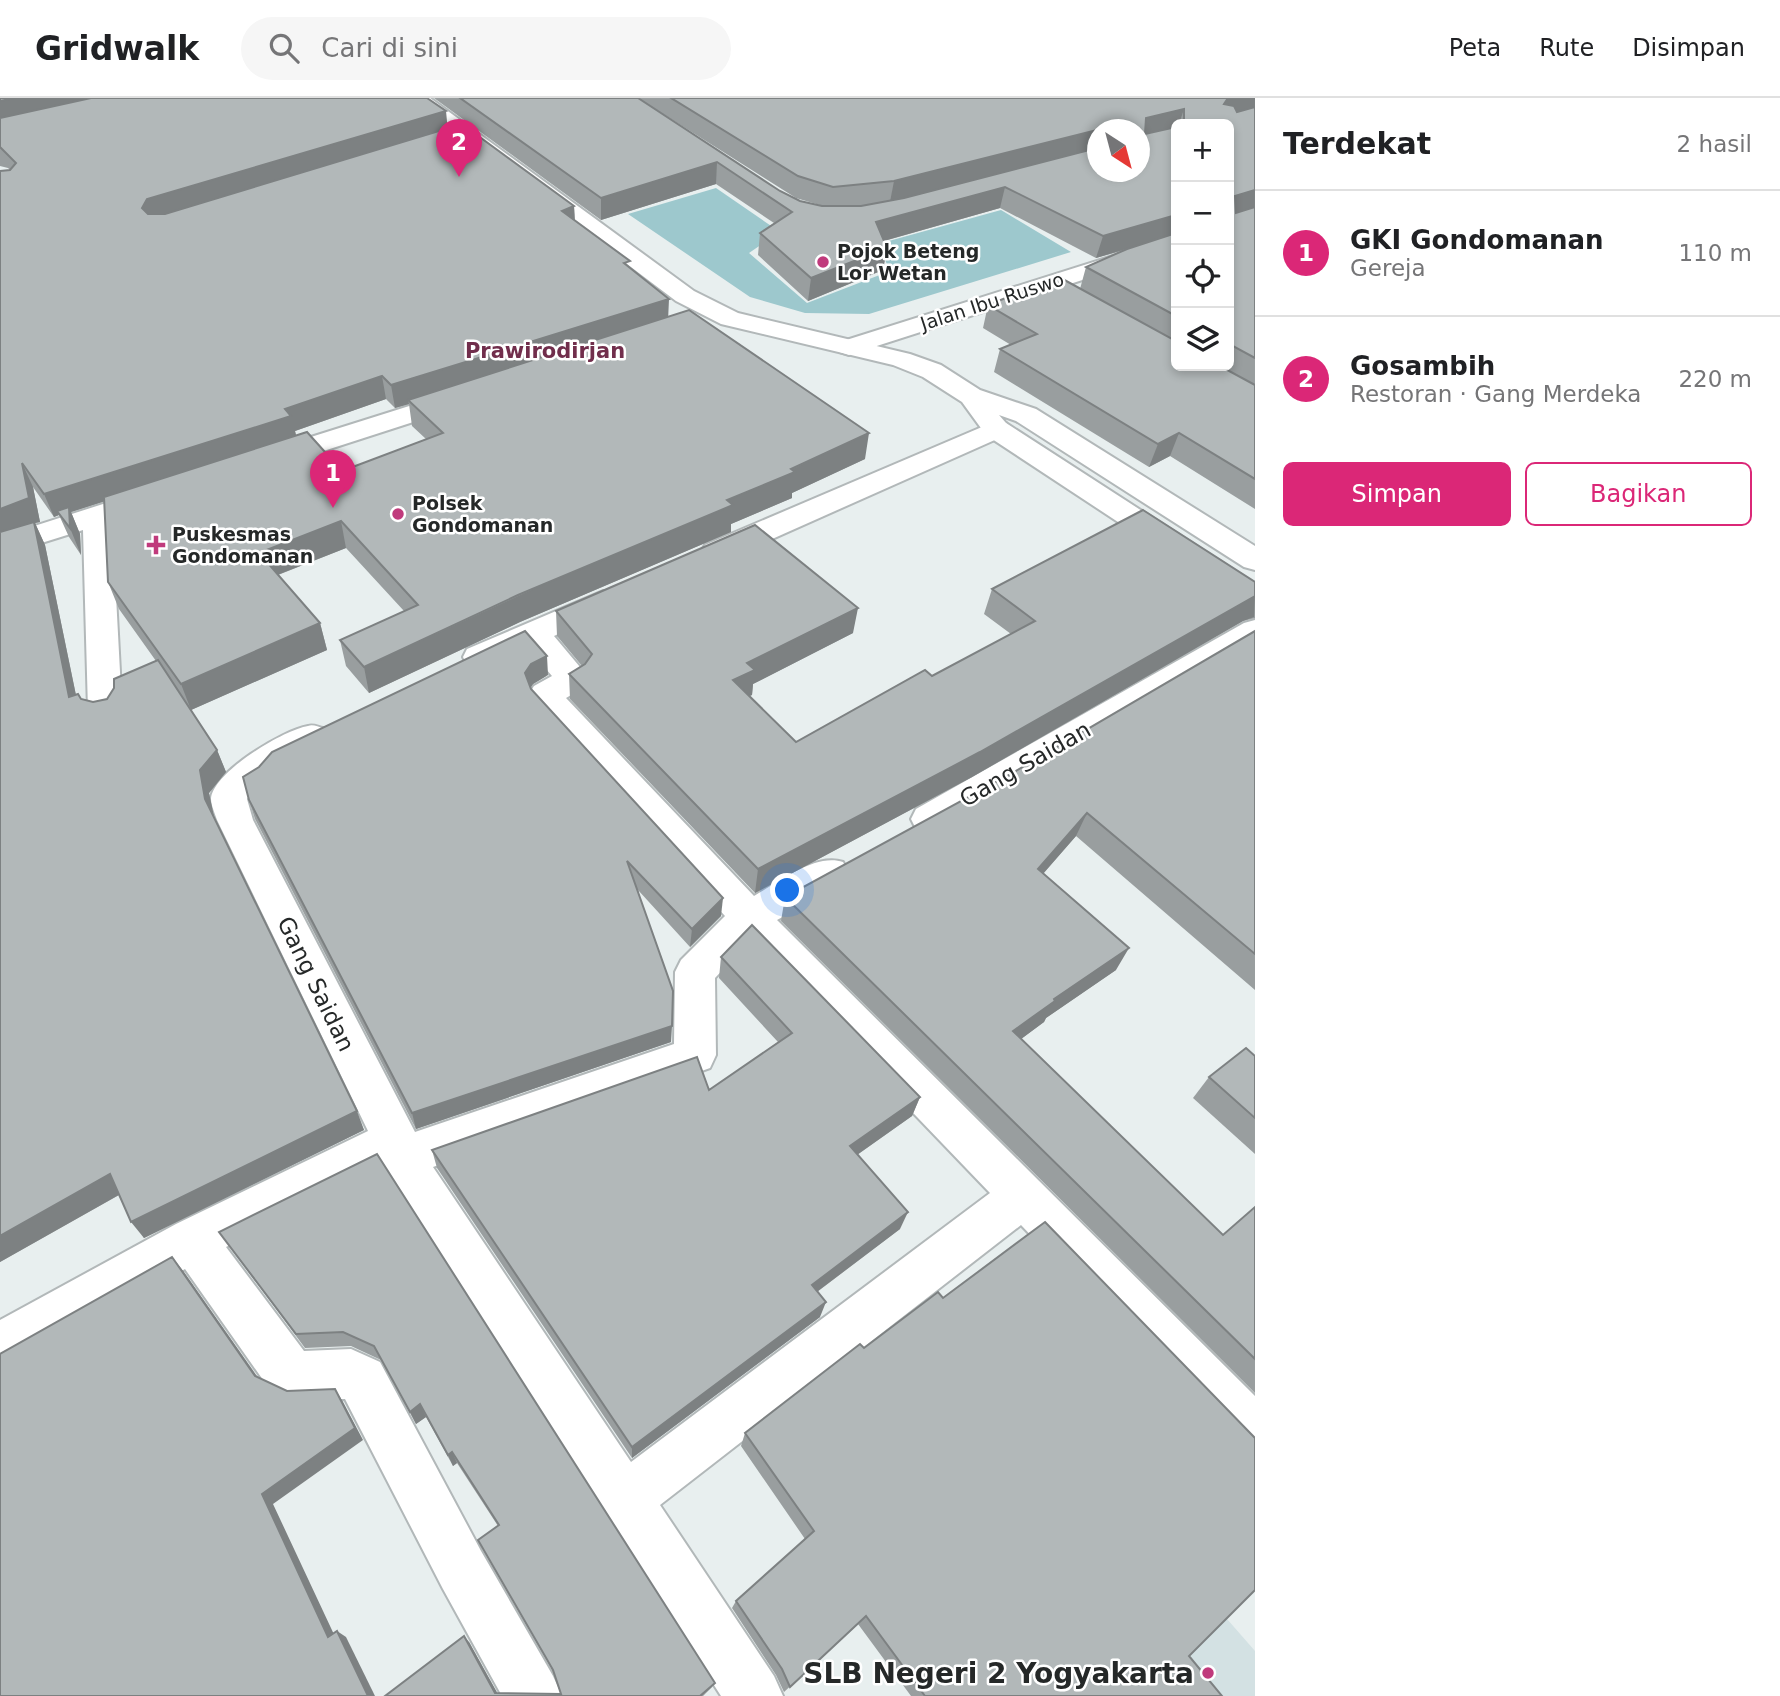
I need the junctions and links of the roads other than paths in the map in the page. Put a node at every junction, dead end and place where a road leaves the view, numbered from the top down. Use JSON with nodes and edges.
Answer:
{"nodes":[{"id":1,"x":417,"y":98,"type":"edge"},
{"id":2,"x":467,"y":135,"type":"junction"},
{"id":3,"x":442,"y":142,"type":"edge"},
{"id":4,"x":1171,"y":245,"type":"edge"},
{"id":5,"x":1046,"y":283,"type":"junction"},
{"id":6,"x":1082,"y":303,"type":"edge"},
{"id":7,"x":718,"y":314,"type":"junction"},
{"id":8,"x":692,"y":323,"type":"edge"},
{"id":9,"x":849,"y":347,"type":"junction"},
{"id":10,"x":480,"y":391,"type":"edge"},
{"id":11,"x":971,"y":396,"type":"junction"},
{"id":12,"x":996,"y":429,"type":"junction"},
{"id":13,"x":242,"y":468,"type":"edge"},
{"id":14,"x":176,"y":490,"type":"edge"},
{"id":15,"x":97,"y":515,"type":"junction"},
{"id":16,"x":0,"y":547,"type":"edge"},
{"id":17,"x":1255,"y":560,"type":"edge"},
{"id":18,"x":685,"y":566,"type":"edge"},
{"id":19,"x":634,"y":588,"type":"edge"},
{"id":20,"x":1255,"y":598,"type":"edge"},
{"id":21,"x":1255,"y":631,"type":"edge"},
{"id":22,"x":532,"y":632,"type":"junction"},
{"id":23,"x":458,"y":668,"type":"edge"},
{"id":24,"x":105,"y":710,"type":"edge"},
{"id":25,"x":334,"y":726,"type":"edge"},
{"id":26,"x":903,"y":833,"type":"edge"},
{"id":27,"x":856,"y":859,"type":"edge"},
{"id":28,"x":749,"y":918,"type":"junction"},
{"id":29,"x":404,"y":1158,"type":"junction"},
{"id":30,"x":1023,"y":1196,"type":"junction"},
{"id":31,"x":192,"y":1240,"type":"junction"},
{"id":32,"x":0,"y":1347,"type":"edge"},
{"id":33,"x":1255,"y":1432,"type":"edge"},
{"id":34,"x":625,"y":1499,"type":"junction"},
{"id":35,"x":533,"y":1696,"type":"edge"},
{"id":36,"x":754,"y":1696,"type":"edge"}],
"edges":[{"from":1,"to":2,"type":"street"},
{"from":2,"to":3,"type":"street"},
{"from":2,"to":7,"type":"street"},
{"from":4,"to":5,"type":"street","name":"Jalan Ibu Ruswo"},
{"from":5,"to":6,"type":"street"},
{"from":5,"to":9,"type":"street","name":"Jalan Ibu Ruswo"},
{"from":7,"to":8,"type":"street"},
{"from":7,"to":9,"type":"street"},
{"from":9,"to":11,"type":"street"},
{"from":10,"to":13,"type":"street"},
{"from":11,"to":12,"type":"street"},
{"from":11,"to":17,"type":"street"},
{"from":12,"to":18,"type":"street"},
{"from":12,"to":20,"type":"street"},
{"from":14,"to":15,"type":"street"},
{"from":15,"to":16,"type":"street"},
{"from":15,"to":24,"type":"street"},
{"from":19,"to":22,"type":"street"},
{"from":21,"to":26,"type":"street","name":"Gang Saidan"},
{"from":22,"to":23,"type":"street"},
{"from":22,"to":28,"type":"street"},
{"from":25,"to":29,"type":"street","name":"Gang Saidan"},
{"from":27,"to":28,"type":"street"},
{"from":28,"to":29,"type":"street"},
{"from":28,"to":30,"type":"street"},
{"from":29,"to":31,"type":"street"},
{"from":29,"to":34,"type":"street","name":"Gang Saidan"},
{"from":30,"to":33,"type":"street"},
{"from":30,"to":34,"type":"street"},
{"from":31,"to":32,"type":"street"},
{"from":31,"to":35,"type":"street"},
{"from":34,"to":36,"type":"street","name":"Gang Saidan"}]}
